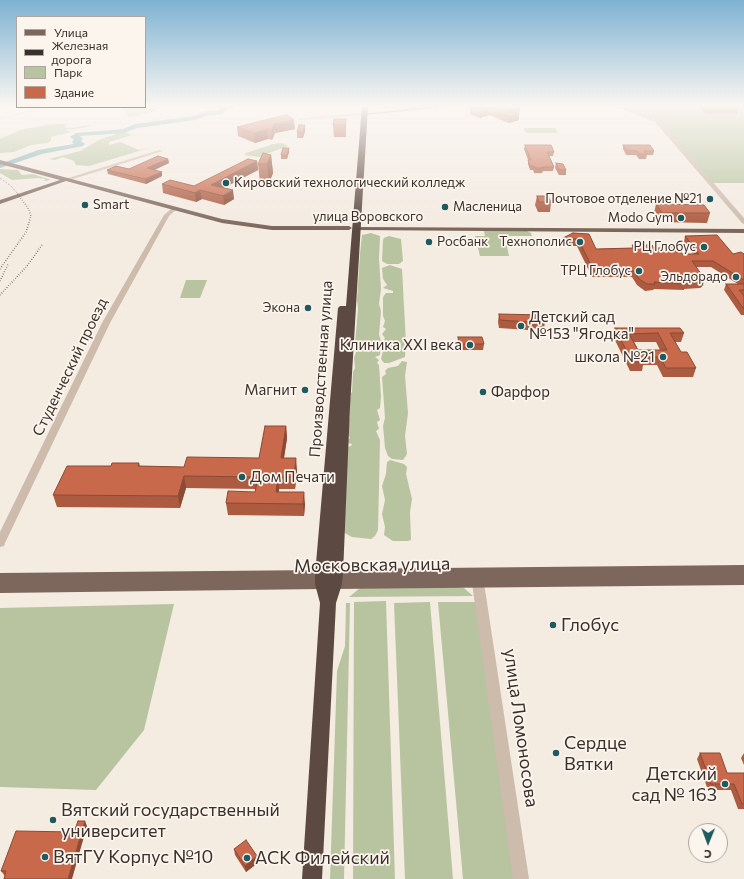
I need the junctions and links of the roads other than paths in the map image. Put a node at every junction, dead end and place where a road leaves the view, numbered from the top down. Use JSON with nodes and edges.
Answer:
{"nodes":[{"id":1,"x":360,"y":147,"type":"edge"},
{"id":2,"x":679,"y":147,"type":"edge"},
{"id":3,"x":161,"y":151,"type":"dead end"},
{"id":4,"x":0,"y":162,"type":"edge"},
{"id":5,"x":68,"y":179,"type":"junction"},
{"id":6,"x":0,"y":202,"type":"edge"},
{"id":7,"x":174,"y":209,"type":"junction"},
{"id":8,"x":744,"y":222,"type":"edge"},
{"id":9,"x":353,"y":228,"type":"junction"},
{"id":10,"x":744,"y":231,"type":"edge"},
{"id":11,"x":0,"y":542,"type":"edge"},
{"id":12,"x":744,"y":570,"type":"edge"},
{"id":13,"x":0,"y":578,"type":"edge"},
{"id":14,"x":477,"y":578,"type":"junction"},
{"id":15,"x":329,"y":579,"type":"junction"},
{"id":16,"x":744,"y":580,"type":"edge"},
{"id":17,"x":0,"y":588,"type":"edge"},
{"id":18,"x":312,"y":879,"type":"edge"},
{"id":19,"x":521,"y":879,"type":"edge"}],
"edges":[{"from":1,"to":9,"type":"highway","name":"Производственная улица"},
{"from":2,"to":8,"type":"street"},
{"from":3,"to":5,"type":"street"},
{"from":4,"to":5,"type":"main road","name":"улица Воровского"},
{"from":5,"to":6,"type":"main road"},
{"from":5,"to":7,"type":"main road","name":"улица Воровского"},
{"from":7,"to":9,"type":"main road","name":"улица Воровского"},
{"from":7,"to":11,"type":"street","name":"Студенческий проезд"},
{"from":9,"to":10,"type":"main road","name":"улица Воровского"},
{"from":9,"to":15,"type":"highway","name":"Производственная улица"},
{"from":12,"to":14,"type":"main road","name":"Московская улица"},
{"from":13,"to":15,"type":"main road","name":"Московская улица"},
{"from":14,"to":15,"type":"main road","name":"Московская улица"},
{"from":14,"to":16,"type":"main road","name":"Московская улица"},
{"from":14,"to":19,"type":"street","name":"улица Ломоносова"},
{"from":15,"to":17,"type":"main road","name":"Московская улица"},
{"from":15,"to":18,"type":"highway"}]}
